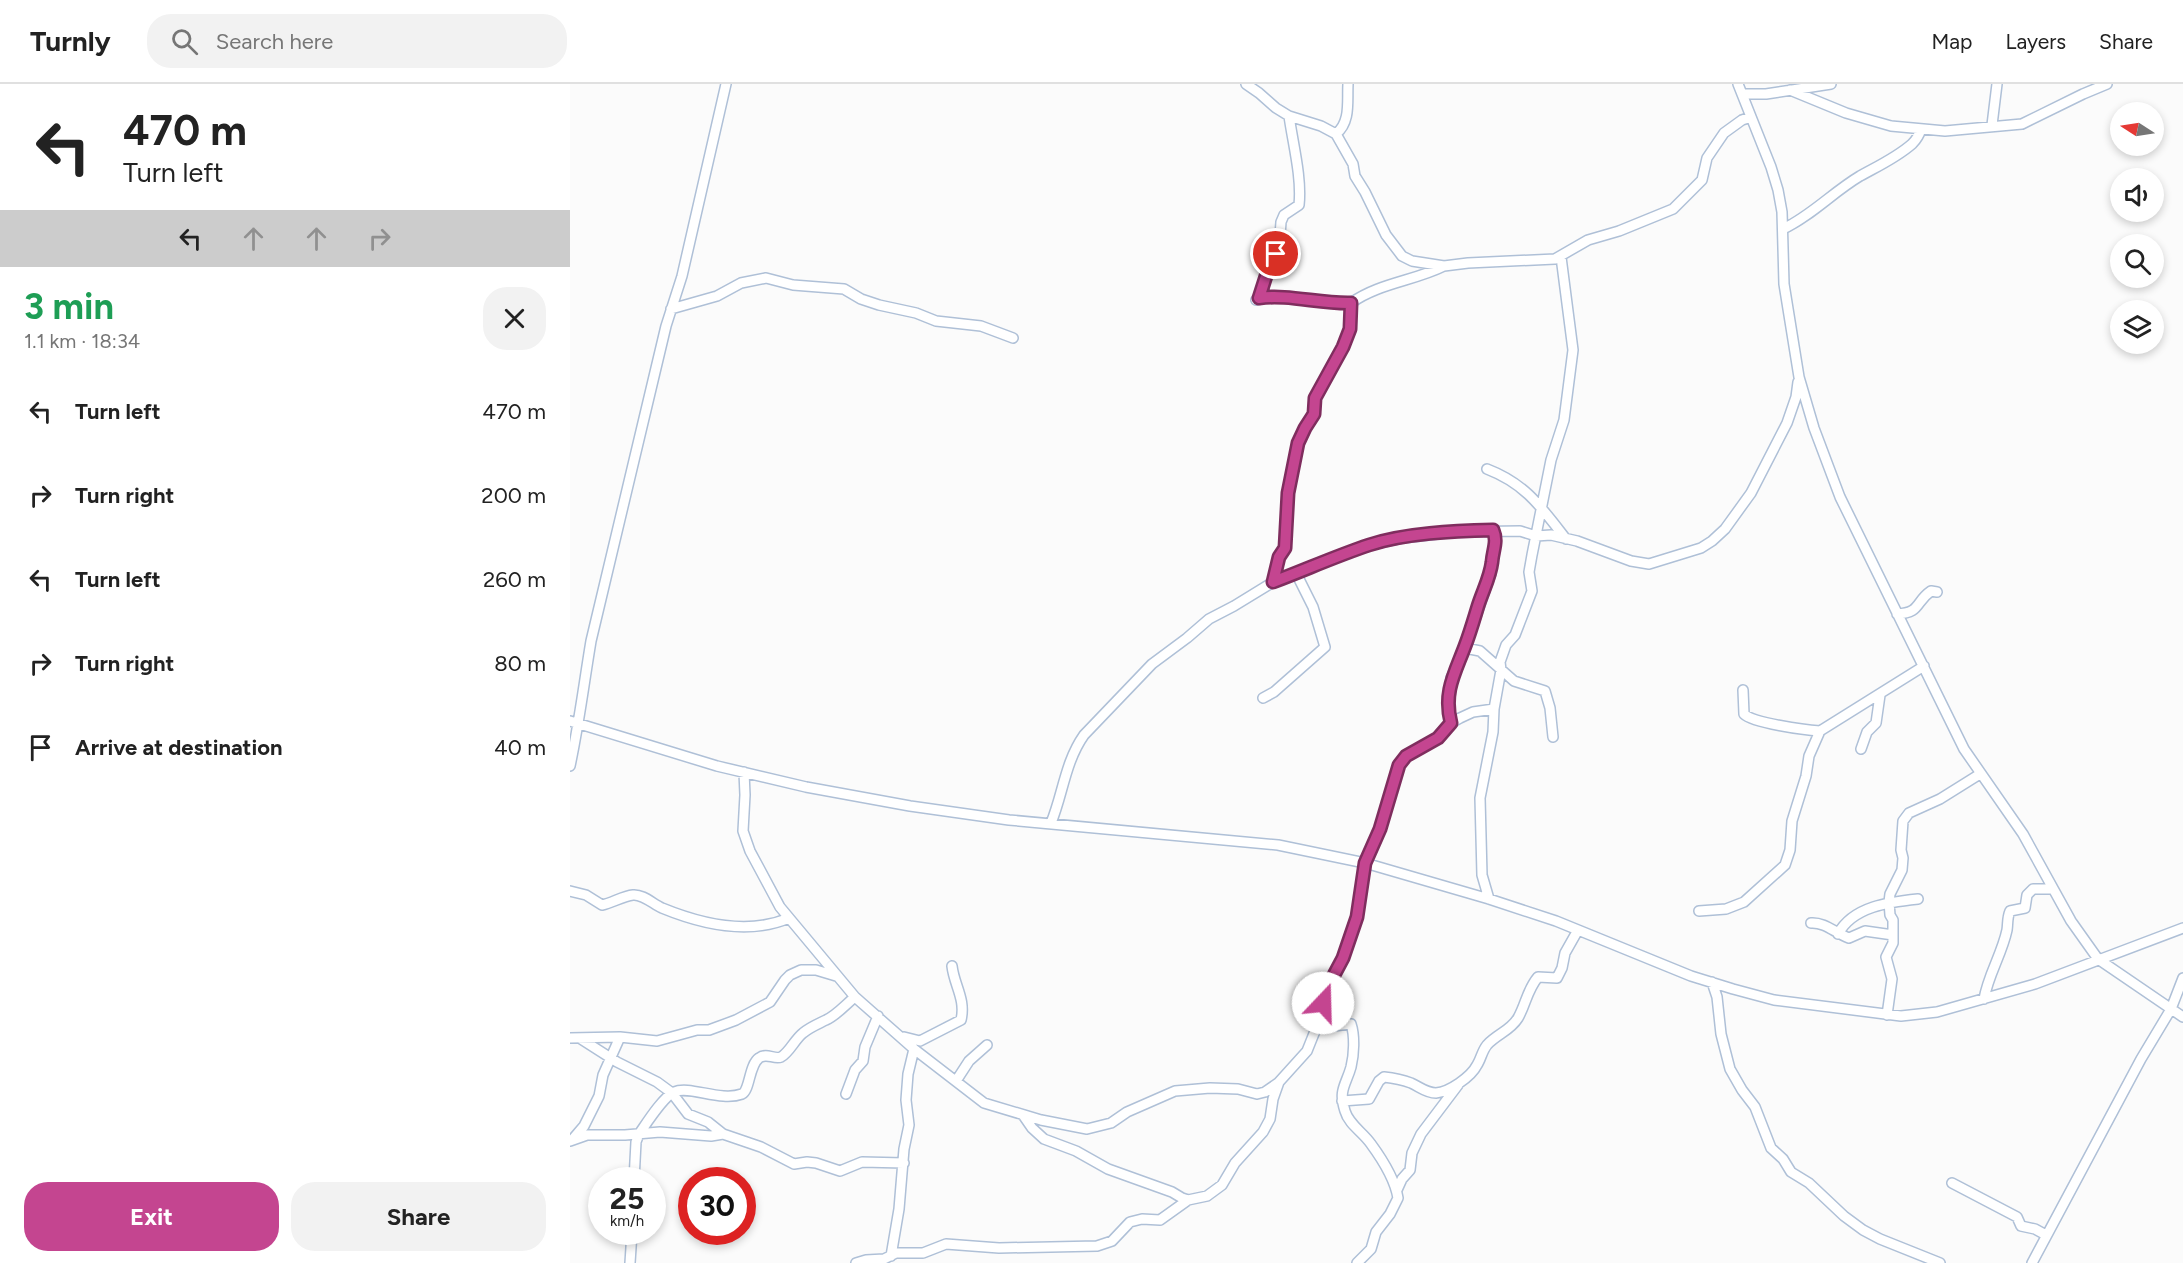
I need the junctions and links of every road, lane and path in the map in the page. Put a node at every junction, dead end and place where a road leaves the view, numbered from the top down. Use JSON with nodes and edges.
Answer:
{"nodes":[{"id":1,"x":726,"y":84,"type":"edge"},
{"id":2,"x":1246,"y":84,"type":"edge"},
{"id":3,"x":1348,"y":84,"type":"edge"},
{"id":4,"x":1738,"y":84,"type":"edge"},
{"id":5,"x":1831,"y":84,"type":"edge"},
{"id":6,"x":1997,"y":84,"type":"edge"},
{"id":7,"x":2107,"y":84,"type":"edge"},
{"id":8,"x":1790,"y":90,"type":"junction"},
{"id":9,"x":1742,"y":94,"type":"junction"},
{"id":10,"x":1289,"y":116,"type":"junction"},
{"id":11,"x":1751,"y":117,"type":"junction"},
{"id":12,"x":1992,"y":125,"type":"junction"},
{"id":13,"x":1921,"y":129,"type":"junction"},
{"id":14,"x":1336,"y":134,"type":"junction"},
{"id":15,"x":1783,"y":228,"type":"junction"},
{"id":16,"x":1561,"y":257,"type":"junction"},
{"id":17,"x":1444,"y":266,"type":"junction"},
{"id":18,"x":1351,"y":303,"type":"junction"},
{"id":19,"x":671,"y":309,"type":"junction"},
{"id":20,"x":1013,"y":338,"type":"dead end"},
{"id":21,"x":1799,"y":377,"type":"junction"},
{"id":22,"x":1487,"y":469,"type":"dead end"},
{"id":23,"x":1540,"y":507,"type":"junction"},
{"id":24,"x":1493,"y":530,"type":"junction"},
{"id":25,"x":1536,"y":536,"type":"junction"},
{"id":26,"x":1566,"y":538,"type":"junction"},
{"id":27,"x":1296,"y":573,"type":"junction"},
{"id":28,"x":1273,"y":582,"type":"junction"},
{"id":29,"x":1937,"y":592,"type":"dead end"},
{"id":30,"x":1897,"y":614,"type":"junction"},
{"id":31,"x":1465,"y":648,"type":"junction"},
{"id":32,"x":1924,"y":666,"type":"junction"},
{"id":33,"x":1501,"y":670,"type":"junction"},
{"id":34,"x":1743,"y":690,"type":"dead end"},
{"id":35,"x":1880,"y":695,"type":"junction"},
{"id":36,"x":1263,"y":698,"type":"dead end"},
{"id":37,"x":1494,"y":709,"type":"junction"},
{"id":38,"x":575,"y":722,"type":"edge"},
{"id":39,"x":1451,"y":723,"type":"junction"},
{"id":40,"x":1820,"y":731,"type":"junction"},
{"id":41,"x":1553,"y":737,"type":"dead end"},
{"id":42,"x":1861,"y":749,"type":"dead end"},
{"id":43,"x":570,"y":766,"type":"edge"},
{"id":44,"x":744,"y":772,"type":"junction"},
{"id":45,"x":1980,"y":774,"type":"junction"},
{"id":46,"x":1051,"y":823,"type":"junction"},
{"id":47,"x":1365,"y":863,"type":"junction"},
{"id":48,"x":2053,"y":889,"type":"junction"},
{"id":49,"x":570,"y":891,"type":"edge"},
{"id":50,"x":1489,"y":899,"type":"junction"},
{"id":51,"x":1918,"y":899,"type":"dead end"},
{"id":52,"x":1889,"y":903,"type":"junction"},
{"id":53,"x":1699,"y":911,"type":"dead end"},
{"id":54,"x":789,"y":918,"type":"junction"},
{"id":55,"x":1811,"y":923,"type":"dead end"},
{"id":56,"x":2183,"y":928,"type":"edge"},
{"id":57,"x":1578,"y":930,"type":"junction"},
{"id":58,"x":1838,"y":934,"type":"junction"},
{"id":59,"x":1893,"y":935,"type":"junction"},
{"id":60,"x":2098,"y":959,"type":"junction"},
{"id":61,"x":952,"y":966,"type":"dead end"},
{"id":62,"x":836,"y":975,"type":"junction"},
{"id":63,"x":2183,"y":978,"type":"edge"},
{"id":64,"x":1712,"y":982,"type":"junction"},
{"id":65,"x":855,"y":996,"type":"junction"},
{"id":66,"x":1984,"y":999,"type":"junction"},
{"id":67,"x":2170,"y":1009,"type":"junction"},
{"id":68,"x":1887,"y":1015,"type":"junction"},
{"id":69,"x":878,"y":1016,"type":"junction"},
{"id":70,"x":2183,"y":1017,"type":"edge"},
{"id":71,"x":1316,"y":1025,"type":"junction"},
{"id":72,"x":620,"y":1037,"type":"junction"},
{"id":73,"x":570,"y":1038,"type":"edge"},
{"id":74,"x":581,"y":1039,"type":"junction"},
{"id":75,"x":917,"y":1045,"type":"junction"},
{"id":76,"x":987,"y":1045,"type":"dead end"},
{"id":77,"x":611,"y":1058,"type":"junction"},
{"id":78,"x":956,"y":1081,"type":"junction"},
{"id":79,"x":1461,"y":1081,"type":"junction"},
{"id":80,"x":1279,"y":1082,"type":"junction"},
{"id":81,"x":672,"y":1093,"type":"junction"},
{"id":82,"x":846,"y":1094,"type":"dead end"},
{"id":83,"x":1342,"y":1101,"type":"junction"},
{"id":84,"x":1023,"y":1115,"type":"junction"},
{"id":85,"x":639,"y":1134,"type":"junction"},
{"id":86,"x":723,"y":1134,"type":"junction"},
{"id":87,"x":571,"y":1141,"type":"edge"},
{"id":88,"x":904,"y":1163,"type":"junction"},
{"id":89,"x":635,"y":1167,"type":"edge"},
{"id":90,"x":1952,"y":1183,"type":"dead end"},
{"id":91,"x":1397,"y":1190,"type":"junction"},
{"id":92,"x":1188,"y":1200,"type":"junction"},
{"id":93,"x":2046,"y":1235,"type":"junction"},
{"id":94,"x":631,"y":1245,"type":"edge"},
{"id":95,"x":891,"y":1256,"type":"junction"},
{"id":96,"x":630,"y":1263,"type":"edge"},
{"id":97,"x":856,"y":1263,"type":"edge"},
{"id":98,"x":1357,"y":1263,"type":"edge"},
{"id":99,"x":1940,"y":1263,"type":"edge"},
{"id":100,"x":2032,"y":1263,"type":"edge"}],
"edges":[{"from":1,"to":19,"type":"street"},
{"from":2,"to":10,"type":"street"},
{"from":3,"to":14,"type":"street"},
{"from":4,"to":9,"type":"street"},
{"from":5,"to":8,"type":"street"},
{"from":6,"to":12,"type":"street"},
{"from":7,"to":12,"type":"street"},
{"from":8,"to":9,"type":"street"},
{"from":8,"to":13,"type":"street"},
{"from":9,"to":11,"type":"street"},
{"from":10,"to":14,"type":"street"},
{"from":10,"to":18,"type":"street"},
{"from":11,"to":15,"type":"street"},
{"from":11,"to":16,"type":"street"},
{"from":12,"to":13,"type":"street"},
{"from":13,"to":15,"type":"street"},
{"from":14,"to":17,"type":"street"},
{"from":15,"to":21,"type":"street"},
{"from":16,"to":17,"type":"street"},
{"from":16,"to":23,"type":"street"},
{"from":17,"to":18,"type":"street"},
{"from":18,"to":28,"type":"street"},
{"from":19,"to":20,"type":"street"},
{"from":19,"to":38,"type":"street"},
{"from":21,"to":26,"type":"street"},
{"from":21,"to":30,"type":"street"},
{"from":22,"to":23,"type":"street"},
{"from":23,"to":25,"type":"street"},
{"from":23,"to":26,"type":"street"},
{"from":24,"to":25,"type":"street"},
{"from":24,"to":27,"type":"street"},
{"from":24,"to":31,"type":"street"},
{"from":25,"to":26,"type":"street"},
{"from":25,"to":33,"type":"street"},
{"from":27,"to":28,"type":"street"},
{"from":27,"to":36,"type":"street"},
{"from":28,"to":46,"type":"street"},
{"from":29,"to":30,"type":"street"},
{"from":30,"to":32,"type":"street"},
{"from":31,"to":33,"type":"street"},
{"from":31,"to":39,"type":"street"},
{"from":32,"to":35,"type":"street"},
{"from":32,"to":45,"type":"street"},
{"from":33,"to":37,"type":"street"},
{"from":33,"to":41,"type":"street"},
{"from":34,"to":40,"type":"street"},
{"from":35,"to":40,"type":"street"},
{"from":35,"to":42,"type":"street"},
{"from":37,"to":39,"type":"street"},
{"from":37,"to":50,"type":"street"},
{"from":38,"to":43,"type":"street"},
{"from":38,"to":44,"type":"street"},
{"from":39,"to":47,"type":"street"},
{"from":40,"to":53,"type":"street"},
{"from":44,"to":46,"type":"street"},
{"from":44,"to":54,"type":"street"},
{"from":45,"to":48,"type":"street"},
{"from":45,"to":52,"type":"street"},
{"from":46,"to":47,"type":"street"},
{"from":47,"to":50,"type":"street"},
{"from":47,"to":71,"type":"street"},
{"from":48,"to":60,"type":"street"},
{"from":48,"to":66,"type":"street"},
{"from":49,"to":54,"type":"street"},
{"from":50,"to":57,"type":"street"},
{"from":51,"to":52,"type":"street"},
{"from":52,"to":58,"type":"street"},
{"from":52,"to":59,"type":"street"},
{"from":54,"to":62,"type":"street"},
{"from":55,"to":58,"type":"street"},
{"from":56,"to":60,"type":"street"},
{"from":57,"to":64,"type":"street"},
{"from":57,"to":79,"type":"street"},
{"from":58,"to":59,"type":"street"},
{"from":59,"to":68,"type":"street"},
{"from":60,"to":66,"type":"street"},
{"from":60,"to":67,"type":"street"},
{"from":61,"to":75,"type":"street"},
{"from":62,"to":65,"type":"street"},
{"from":62,"to":72,"type":"street"},
{"from":63,"to":67,"type":"street"},
{"from":64,"to":68,"type":"street"},
{"from":64,"to":99,"type":"street"},
{"from":65,"to":69,"type":"street"},
{"from":65,"to":81,"type":"street"},
{"from":66,"to":68,"type":"street"},
{"from":67,"to":70,"type":"street"},
{"from":67,"to":93,"type":"street"},
{"from":69,"to":75,"type":"street"},
{"from":69,"to":82,"type":"street"},
{"from":71,"to":80,"type":"street"},
{"from":71,"to":83,"type":"street"},
{"from":72,"to":74,"type":"street"},
{"from":72,"to":77,"type":"street"},
{"from":73,"to":74,"type":"street"},
{"from":74,"to":77,"type":"street"},
{"from":75,"to":78,"type":"street"},
{"from":75,"to":88,"type":"street"},
{"from":76,"to":78,"type":"street"},
{"from":77,"to":81,"type":"street"},
{"from":77,"to":87,"type":"street"},
{"from":78,"to":84,"type":"street"},
{"from":79,"to":83,"type":"street"},
{"from":79,"to":91,"type":"street"},
{"from":80,"to":84,"type":"street"},
{"from":80,"to":92,"type":"street"},
{"from":81,"to":85,"type":"street"},
{"from":81,"to":86,"type":"street"},
{"from":83,"to":91,"type":"street"},
{"from":84,"to":92,"type":"street"},
{"from":85,"to":86,"type":"street"},
{"from":85,"to":87,"type":"street"},
{"from":85,"to":89,"type":"street"},
{"from":86,"to":88,"type":"street"},
{"from":88,"to":95,"type":"street"},
{"from":90,"to":93,"type":"street"},
{"from":91,"to":98,"type":"street"},
{"from":92,"to":95,"type":"street"},
{"from":93,"to":100,"type":"street"},
{"from":94,"to":96,"type":"street"},
{"from":95,"to":97,"type":"street"}]}
